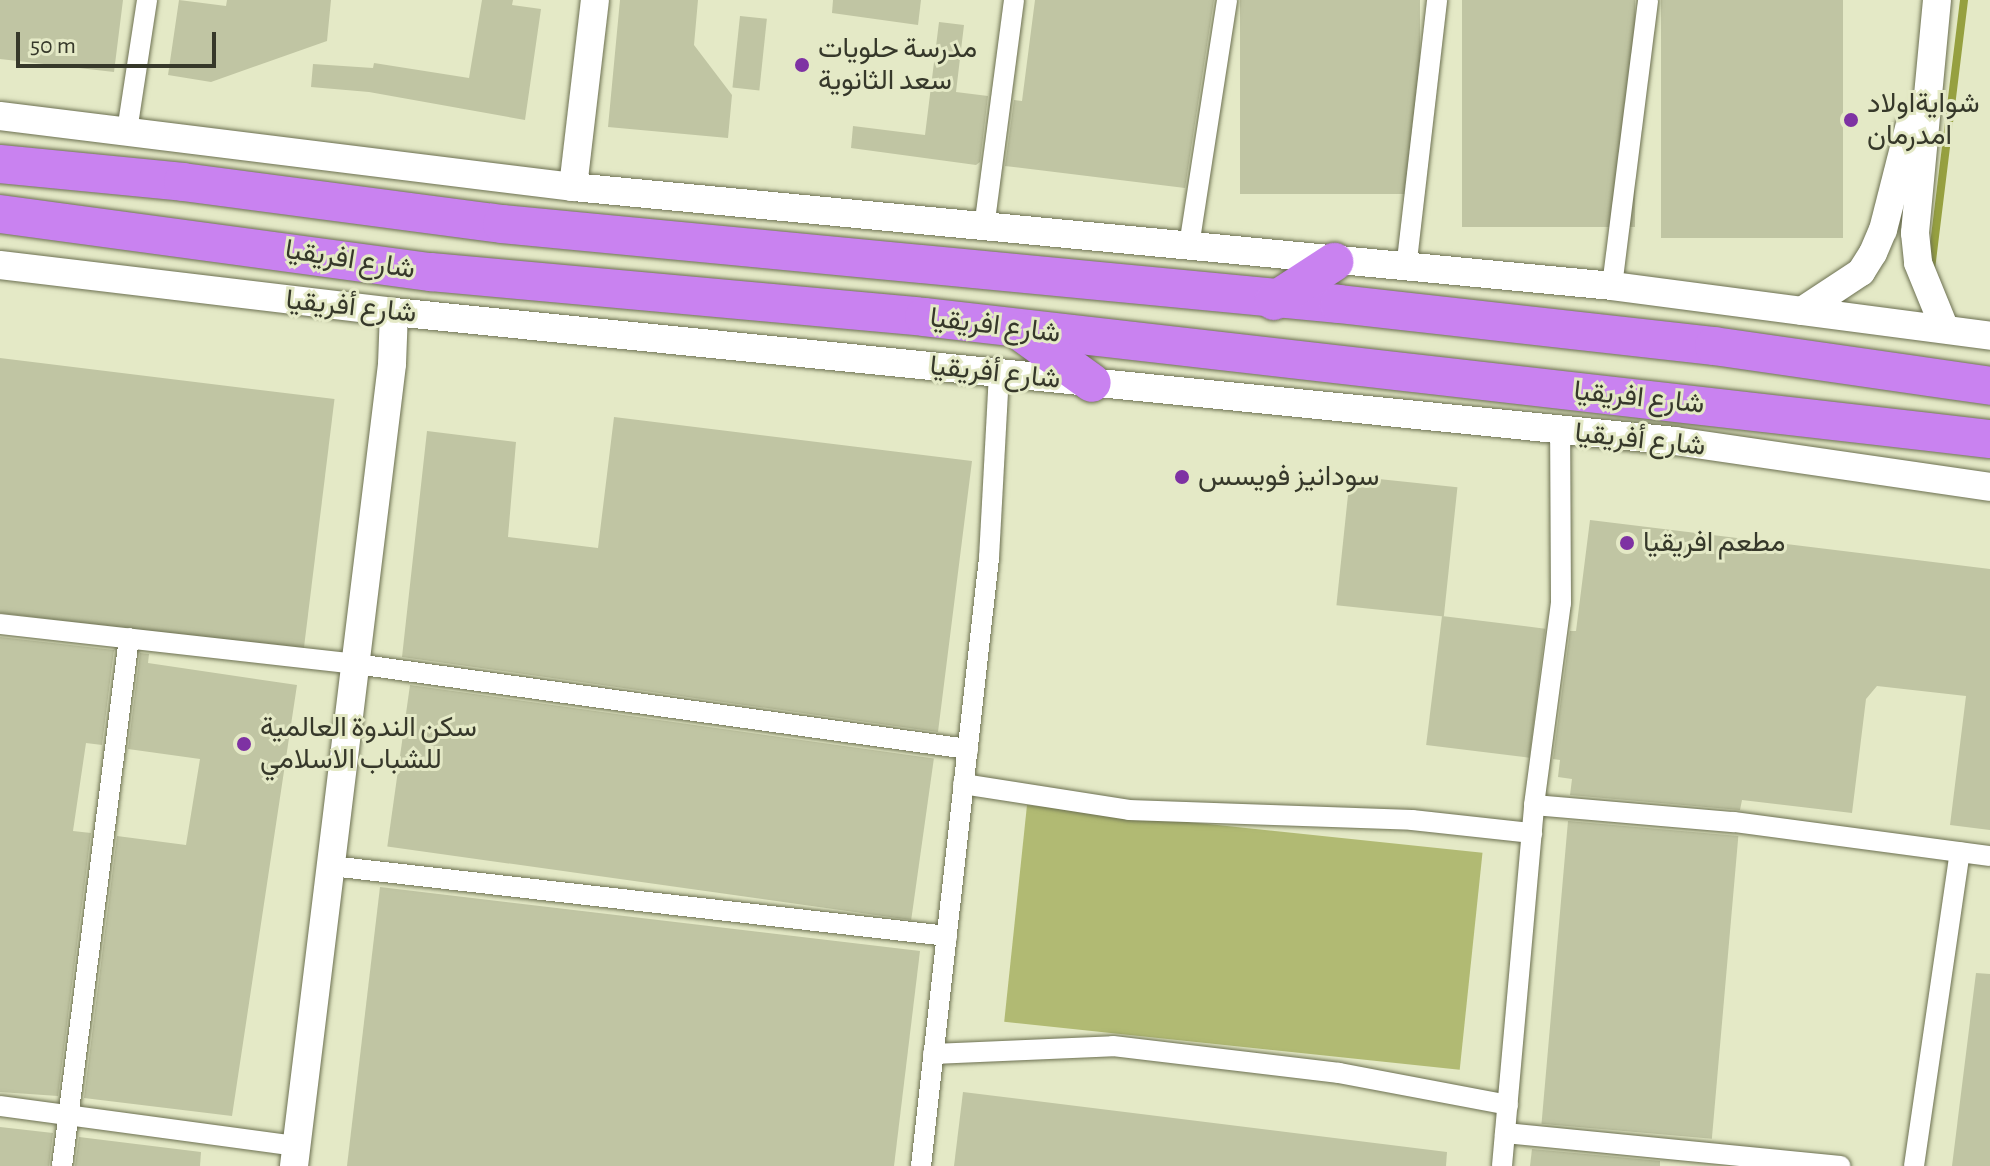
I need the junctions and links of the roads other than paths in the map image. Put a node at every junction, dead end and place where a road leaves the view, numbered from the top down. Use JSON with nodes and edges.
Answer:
{"nodes":[{"id":1,"x":147,"y":0,"type":"edge"},
{"id":2,"x":595,"y":0,"type":"edge"},
{"id":3,"x":1014,"y":0,"type":"edge"},
{"id":4,"x":1227,"y":0,"type":"edge"},
{"id":5,"x":1437,"y":0,"type":"edge"},
{"id":6,"x":1648,"y":0,"type":"edge"},
{"id":7,"x":1937,"y":0,"type":"edge"},
{"id":8,"x":1929,"y":71,"type":"junction"},
{"id":9,"x":0,"y":116,"type":"edge"},
{"id":10,"x":127,"y":131,"type":"junction"},
{"id":11,"x":0,"y":164,"type":"edge"},
{"id":12,"x":183,"y":182,"type":"junction"},
{"id":13,"x":573,"y":187,"type":"junction"},
{"id":14,"x":284,"y":197,"type":"junction"},
{"id":15,"x":0,"y":214,"type":"edge"},
{"id":16,"x":984,"y":228,"type":"junction"},
{"id":17,"x":178,"y":236,"type":"junction"},
{"id":18,"x":1189,"y":246,"type":"junction"},
{"id":19,"x":277,"y":249,"type":"junction"},
{"id":20,"x":1334,"y":262,"type":"junction"},
{"id":21,"x":0,"y":265,"type":"edge"},
{"id":22,"x":1406,"y":269,"type":"junction"},
{"id":23,"x":1612,"y":286,"type":"junction"},
{"id":24,"x":1274,"y":301,"type":"junction"},
{"id":25,"x":1802,"y":311,"type":"junction"},
{"id":26,"x":394,"y":312,"type":"junction"},
{"id":27,"x":1945,"y":329,"type":"junction"},
{"id":28,"x":1019,"y":330,"type":"junction"},
{"id":29,"x":1990,"y":336,"type":"edge"},
{"id":30,"x":999,"y":374,"type":"junction"},
{"id":31,"x":1092,"y":383,"type":"junction"},
{"id":32,"x":1990,"y":386,"type":"edge"},
{"id":33,"x":1560,"y":432,"type":"junction"},
{"id":34,"x":1990,"y":439,"type":"edge"},
{"id":35,"x":1990,"y":487,"type":"edge"},
{"id":36,"x":0,"y":624,"type":"edge"},
{"id":37,"x":129,"y":638,"type":"junction"},
{"id":38,"x":356,"y":664,"type":"junction"},
{"id":39,"x":968,"y":749,"type":"junction"},
{"id":40,"x":963,"y":784,"type":"junction"},
{"id":41,"x":1534,"y":805,"type":"junction"},
{"id":42,"x":1532,"y":833,"type":"junction"},
{"id":43,"x":1960,"y":852,"type":"junction"},
{"id":44,"x":1990,"y":856,"type":"edge"},
{"id":45,"x":331,"y":866,"type":"junction"},
{"id":46,"x":947,"y":936,"type":"junction"},
{"id":47,"x":933,"y":1054,"type":"junction"},
{"id":48,"x":1508,"y":1105,"type":"junction"},
{"id":49,"x":0,"y":1106,"type":"edge"},
{"id":50,"x":69,"y":1115,"type":"junction"},
{"id":51,"x":1505,"y":1133,"type":"junction"},
{"id":52,"x":295,"y":1156,"type":"edge"},
{"id":53,"x":62,"y":1166,"type":"edge"},
{"id":54,"x":921,"y":1166,"type":"edge"},
{"id":55,"x":1502,"y":1166,"type":"edge"},
{"id":56,"x":1840,"y":1166,"type":"edge"},
{"id":57,"x":1914,"y":1166,"type":"edge"}],
"edges":[{"from":1,"to":10,"type":"street"},
{"from":2,"to":13,"type":"street"},
{"from":3,"to":16,"type":"street"},
{"from":4,"to":18,"type":"street"},
{"from":5,"to":22,"type":"street"},
{"from":6,"to":23,"type":"street"},
{"from":7,"to":8,"type":"street"},
{"from":8,"to":25,"type":"street"},
{"from":8,"to":27,"type":"street"},
{"from":9,"to":10,"type":"street"},
{"from":10,"to":13,"type":"street"},
{"from":11,"to":12,"type":"highway","name":"شارع افريقيا"},
{"from":12,"to":14,"type":"highway","name":"شارع افريقيا"},
{"from":12,"to":17,"type":"highway"},
{"from":13,"to":16,"type":"street"},
{"from":14,"to":19,"type":"highway"},
{"from":14,"to":24,"type":"highway","name":"شارع افريقيا"},
{"from":15,"to":17,"type":"highway","name":"شارع افريقيا"},
{"from":16,"to":18,"type":"street"},
{"from":17,"to":19,"type":"highway","name":"شارع افريقيا"},
{"from":18,"to":20,"type":"street"},
{"from":19,"to":28,"type":"highway","name":"شارع افريقيا"},
{"from":20,"to":22,"type":"street"},
{"from":20,"to":24,"type":"highway"},
{"from":21,"to":26,"type":"street","name":"شارع أفريقيا"},
{"from":22,"to":23,"type":"street"},
{"from":23,"to":25,"type":"street"},
{"from":24,"to":32,"type":"highway","name":"شارع افريقيا"},
{"from":25,"to":27,"type":"street"},
{"from":26,"to":30,"type":"street","name":"شارع أفريقيا"},
{"from":26,"to":38,"type":"street"},
{"from":27,"to":29,"type":"street"},
{"from":28,"to":31,"type":"highway"},
{"from":28,"to":34,"type":"highway","name":"شارع افريقيا"},
{"from":30,"to":31,"type":"street","name":"شارع أفريقيا"},
{"from":30,"to":39,"type":"street"},
{"from":31,"to":33,"type":"street","name":"شارع أفريقيا"},
{"from":33,"to":35,"type":"street","name":"شارع أفريقيا"},
{"from":33,"to":41,"type":"street"},
{"from":36,"to":37,"type":"street"},
{"from":37,"to":38,"type":"street"},
{"from":37,"to":50,"type":"street"},
{"from":38,"to":39,"type":"street"},
{"from":38,"to":45,"type":"street"},
{"from":39,"to":40,"type":"street"},
{"from":40,"to":42,"type":"street"},
{"from":40,"to":46,"type":"street"},
{"from":41,"to":42,"type":"street"},
{"from":41,"to":43,"type":"street"},
{"from":42,"to":48,"type":"street"},
{"from":43,"to":44,"type":"street"},
{"from":43,"to":57,"type":"street"},
{"from":45,"to":46,"type":"street"},
{"from":45,"to":52,"type":"street"},
{"from":46,"to":47,"type":"street"},
{"from":47,"to":48,"type":"street"},
{"from":47,"to":54,"type":"street"},
{"from":48,"to":51,"type":"street"},
{"from":49,"to":50,"type":"street"},
{"from":50,"to":52,"type":"street"},
{"from":50,"to":53,"type":"street"},
{"from":51,"to":55,"type":"street"},
{"from":51,"to":56,"type":"street"}]}
